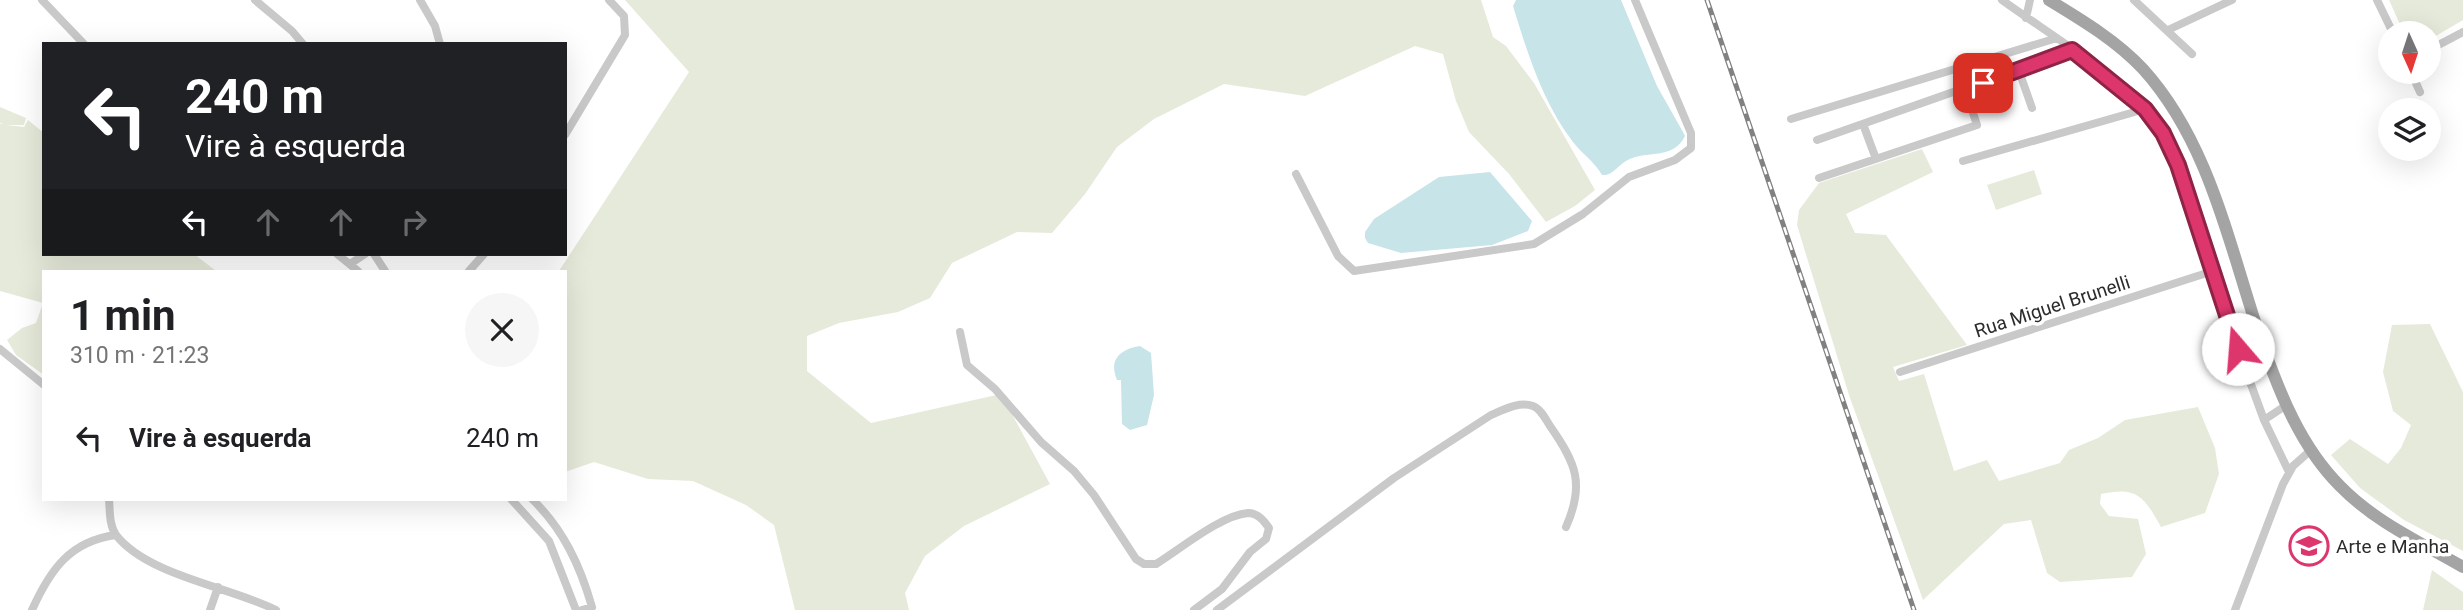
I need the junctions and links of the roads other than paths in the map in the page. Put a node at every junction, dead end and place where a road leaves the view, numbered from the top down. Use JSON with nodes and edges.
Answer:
{"nodes":[{"id":1,"x":42,"y":0,"type":"edge"},
{"id":2,"x":255,"y":0,"type":"edge"},
{"id":3,"x":421,"y":0,"type":"edge"},
{"id":4,"x":608,"y":0,"type":"edge"},
{"id":5,"x":1636,"y":0,"type":"edge"},
{"id":6,"x":2002,"y":0,"type":"edge"},
{"id":7,"x":2030,"y":0,"type":"edge"},
{"id":8,"x":2049,"y":0,"type":"edge"},
{"id":9,"x":2134,"y":0,"type":"edge"},
{"id":10,"x":2232,"y":0,"type":"edge"},
{"id":11,"x":2377,"y":0,"type":"edge"},
{"id":12,"x":2026,"y":18,"type":"junction"},
{"id":13,"x":2387,"y":21,"type":"edge"},
{"id":14,"x":2168,"y":30,"type":"junction"},
{"id":15,"x":2463,"y":32,"type":"edge"},
{"id":16,"x":2057,"y":38,"type":"junction"},
{"id":17,"x":82,"y":42,"type":"edge"},
{"id":18,"x":301,"y":42,"type":"edge"},
{"id":19,"x":439,"y":42,"type":"edge"},
{"id":20,"x":2441,"y":44,"type":"edge"},
{"id":21,"x":2072,"y":50,"type":"junction"},
{"id":22,"x":2192,"y":54,"type":"dead end"},
{"id":23,"x":2019,"y":71,"type":"junction"},
{"id":24,"x":2416,"y":84,"type":"edge"},
{"id":25,"x":1965,"y":89,"type":"junction"},
{"id":26,"x":2420,"y":92,"type":"dead end"},
{"id":27,"x":2032,"y":108,"type":"dead end"},
{"id":28,"x":2145,"y":109,"type":"junction"},
{"id":29,"x":1791,"y":119,"type":"dead end"},
{"id":30,"x":1863,"y":124,"type":"junction"},
{"id":31,"x":567,"y":132,"type":"edge"},
{"id":32,"x":1817,"y":140,"type":"dead end"},
{"id":33,"x":1876,"y":159,"type":"junction"},
{"id":34,"x":1963,"y":161,"type":"dead end"},
{"id":35,"x":1296,"y":174,"type":"dead end"},
{"id":36,"x":1819,"y":178,"type":"dead end"},
{"id":37,"x":340,"y":256,"type":"edge"},
{"id":38,"x":362,"y":256,"type":"edge"},
{"id":39,"x":482,"y":256,"type":"edge"},
{"id":40,"x":350,"y":264,"type":"junction"},
{"id":41,"x":357,"y":270,"type":"edge"},
{"id":42,"x":470,"y":270,"type":"edge"},
{"id":43,"x":2213,"y":271,"type":"junction"},
{"id":44,"x":960,"y":332,"type":"dead end"},
{"id":45,"x":0,"y":349,"type":"edge"},
{"id":46,"x":1900,"y":372,"type":"dead end"},
{"id":47,"x":42,"y":383,"type":"edge"},
{"id":48,"x":2285,"y":406,"type":"junction"},
{"id":49,"x":2264,"y":420,"type":"junction"},
{"id":50,"x":2311,"y":450,"type":"junction"},
{"id":51,"x":2289,"y":472,"type":"junction"},
{"id":52,"x":109,"y":501,"type":"edge"},
{"id":53,"x":513,"y":501,"type":"edge"},
{"id":54,"x":530,"y":501,"type":"edge"},
{"id":55,"x":534,"y":501,"type":"edge"},
{"id":56,"x":521,"y":509,"type":"junction"},
{"id":57,"x":1566,"y":527,"type":"dead end"},
{"id":58,"x":116,"y":535,"type":"junction"},
{"id":59,"x":563,"y":535,"type":"junction"},
{"id":60,"x":549,"y":541,"type":"junction"},
{"id":61,"x":2463,"y":567,"type":"edge"},
{"id":62,"x":218,"y":587,"type":"junction"},
{"id":63,"x":596,"y":608,"type":"edge"},
{"id":64,"x":32,"y":610,"type":"edge"},
{"id":65,"x":210,"y":610,"type":"edge"},
{"id":66,"x":276,"y":610,"type":"edge"},
{"id":67,"x":576,"y":610,"type":"edge"},
{"id":68,"x":582,"y":610,"type":"edge"},
{"id":69,"x":1194,"y":610,"type":"edge"},
{"id":70,"x":1217,"y":610,"type":"edge"},
{"id":71,"x":2235,"y":610,"type":"edge"}],
"edges":[{"from":1,"to":17,"type":"street"},
{"from":2,"to":18,"type":"street"},
{"from":3,"to":19,"type":"street"},
{"from":4,"to":31,"type":"street"},
{"from":5,"to":35,"type":"street"},
{"from":6,"to":12,"type":"street"},
{"from":7,"to":12,"type":"street"},
{"from":8,"to":48,"type":"main road"},
{"from":9,"to":14,"type":"street"},
{"from":10,"to":14,"type":"street"},
{"from":11,"to":13,"type":"street"},
{"from":12,"to":16,"type":"street"},
{"from":14,"to":22,"type":"street"},
{"from":15,"to":20,"type":"street"},
{"from":16,"to":21,"type":"street"},
{"from":16,"to":29,"type":"street"},
{"from":21,"to":23,"type":"street"},
{"from":21,"to":28,"type":"street"},
{"from":23,"to":25,"type":"street"},
{"from":23,"to":27,"type":"street"},
{"from":24,"to":26,"type":"street"},
{"from":25,"to":30,"type":"street"},
{"from":25,"to":33,"type":"street"},
{"from":28,"to":34,"type":"street"},
{"from":28,"to":43,"type":"street"},
{"from":30,"to":32,"type":"street"},
{"from":30,"to":33,"type":"street"},
{"from":33,"to":36,"type":"street"},
{"from":37,"to":40,"type":"street"},
{"from":38,"to":40,"type":"street"},
{"from":39,"to":42,"type":"street"},
{"from":40,"to":41,"type":"street"},
{"from":43,"to":46,"type":"street","name":"Rua Miguel Brunelli"},
{"from":43,"to":49,"type":"street"},
{"from":44,"to":69,"type":"street"},
{"from":45,"to":47,"type":"street"},
{"from":48,"to":49,"type":"street"},
{"from":48,"to":50,"type":"main road"},
{"from":49,"to":51,"type":"street"},
{"from":50,"to":51,"type":"street"},
{"from":50,"to":61,"type":"main road"},
{"from":51,"to":71,"type":"street"},
{"from":52,"to":58,"type":"street"},
{"from":53,"to":56,"type":"street"},
{"from":54,"to":56,"type":"street"},
{"from":55,"to":59,"type":"street"},
{"from":56,"to":60,"type":"street"},
{"from":57,"to":70,"type":"street"},
{"from":58,"to":62,"type":"street"},
{"from":58,"to":64,"type":"street"},
{"from":59,"to":60,"type":"street"},
{"from":59,"to":63,"type":"street"},
{"from":60,"to":67,"type":"street"},
{"from":62,"to":65,"type":"street"},
{"from":62,"to":66,"type":"street"},
{"from":63,"to":68,"type":"street"}]}
